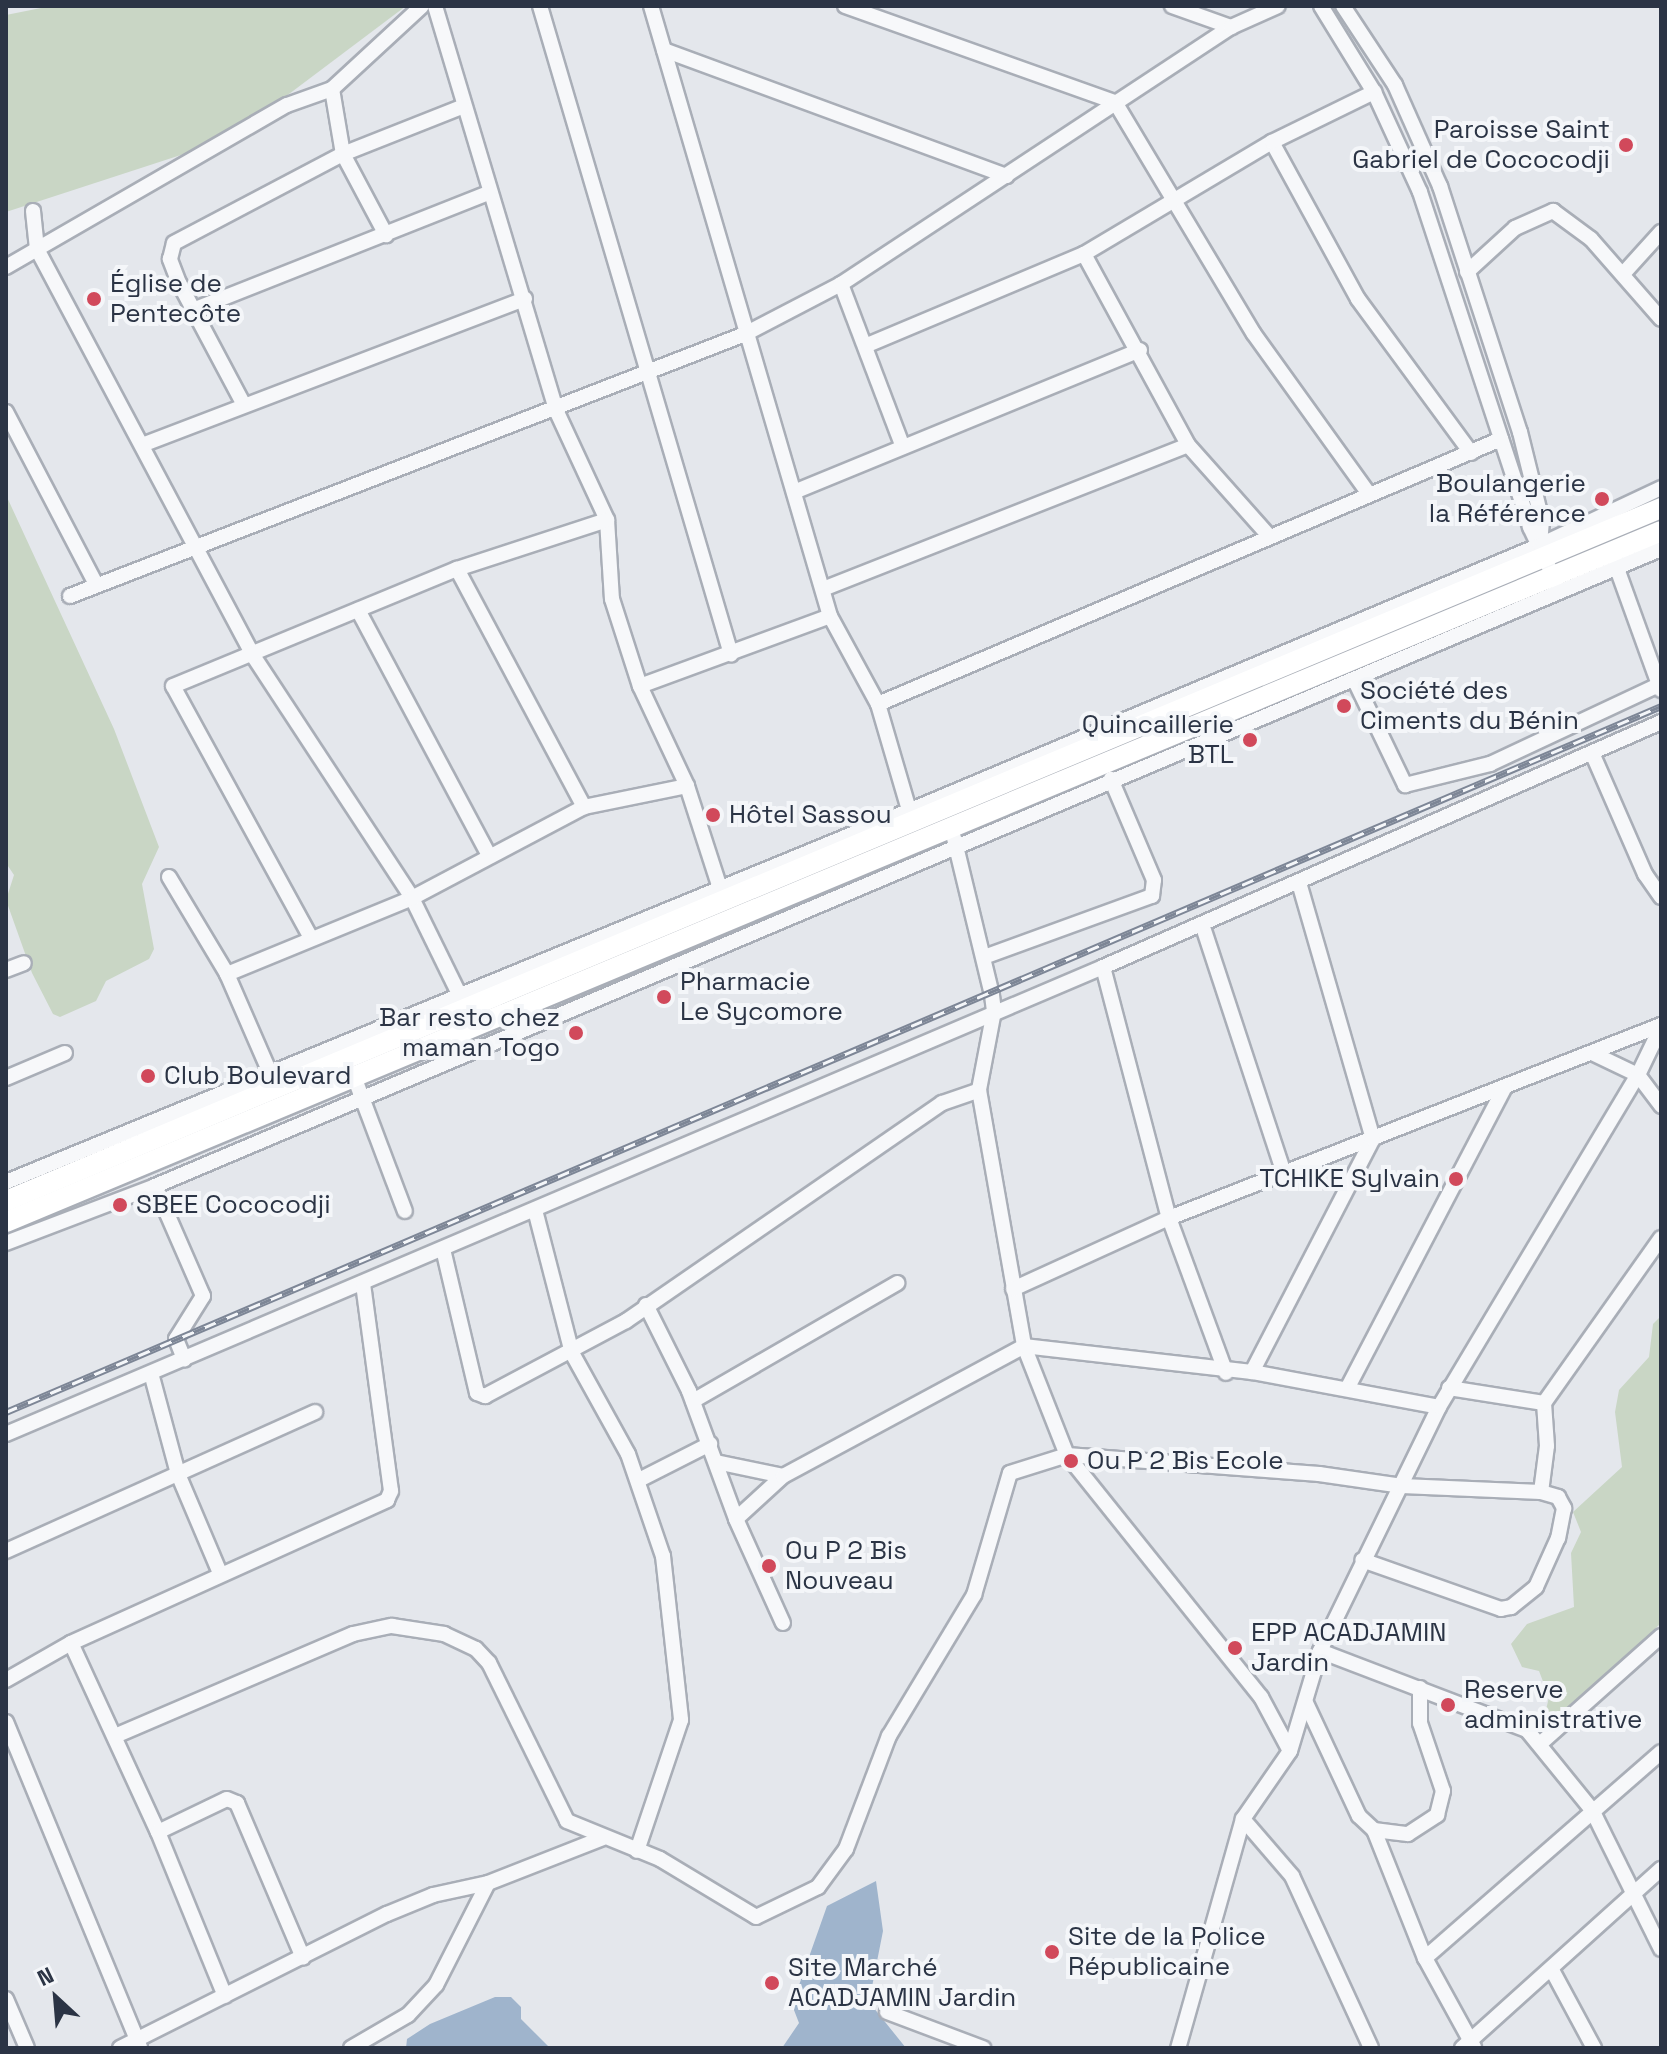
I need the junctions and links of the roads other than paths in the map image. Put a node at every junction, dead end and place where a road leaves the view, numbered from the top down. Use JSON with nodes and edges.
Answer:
{"nodes":[{"id":1,"x":422,"y":6,"type":"edge"},
{"id":2,"x":435,"y":6,"type":"edge"},
{"id":3,"x":540,"y":6,"type":"edge"},
{"id":4,"x":651,"y":6,"type":"edge"},
{"id":5,"x":1172,"y":6,"type":"edge"},
{"id":6,"x":1278,"y":6,"type":"edge"},
{"id":7,"x":1321,"y":6,"type":"edge"},
{"id":8,"x":1343,"y":6,"type":"edge"},
{"id":9,"x":853,"y":7,"type":"edge"},
{"id":10,"x":1231,"y":27,"type":"junction"},
{"id":11,"x":664,"y":50,"type":"junction"},
{"id":12,"x":332,"y":89,"type":"junction"},
{"id":13,"x":1374,"y":92,"type":"junction"},
{"id":14,"x":1115,"y":102,"type":"junction"},
{"id":15,"x":464,"y":106,"type":"junction"},
{"id":16,"x":1272,"y":142,"type":"junction"},
{"id":17,"x":343,"y":154,"type":"junction"},
{"id":18,"x":1007,"y":176,"type":"junction"},
{"id":19,"x":489,"y":193,"type":"junction"},
{"id":20,"x":1174,"y":201,"type":"junction"},
{"id":21,"x":33,"y":211,"type":"dead end"},
{"id":22,"x":1661,"y":232,"type":"edge"},
{"id":23,"x":386,"y":235,"type":"junction"},
{"id":24,"x":37,"y":249,"type":"junction"},
{"id":25,"x":1084,"y":254,"type":"junction"},
{"id":26,"x":6,"y":267,"type":"edge"},
{"id":27,"x":1467,"y":272,"type":"junction"},
{"id":28,"x":1623,"y":274,"type":"junction"},
{"id":29,"x":841,"y":284,"type":"junction"},
{"id":30,"x":525,"y":299,"type":"junction"},
{"id":31,"x":193,"y":310,"type":"junction"},
{"id":32,"x":1661,"y":319,"type":"edge"},
{"id":33,"x":745,"y":334,"type":"junction"},
{"id":34,"x":865,"y":346,"type":"junction"},
{"id":35,"x":1140,"y":350,"type":"junction"},
{"id":36,"x":648,"y":374,"type":"junction"},
{"id":37,"x":244,"y":405,"type":"junction"},
{"id":38,"x":556,"y":410,"type":"junction"},
{"id":39,"x":6,"y":412,"type":"edge"},
{"id":40,"x":1501,"y":439,"type":"junction"},
{"id":41,"x":142,"y":445,"type":"junction"},
{"id":42,"x":1188,"y":445,"type":"junction"},
{"id":43,"x":903,"y":447,"type":"junction"},
{"id":44,"x":1471,"y":453,"type":"junction"},
{"id":45,"x":1661,"y":488,"type":"edge"},
{"id":46,"x":794,"y":492,"type":"junction"},
{"id":47,"x":1369,"y":494,"type":"junction"},
{"id":48,"x":1661,"y":508,"type":"edge"},
{"id":49,"x":607,"y":520,"type":"junction"},
{"id":50,"x":1661,"y":531,"type":"edge"},
{"id":51,"x":1600,"y":534,"type":"junction"},
{"id":52,"x":1270,"y":537,"type":"junction"},
{"id":53,"x":197,"y":544,"type":"junction"},
{"id":54,"x":1661,"y":549,"type":"edge"},
{"id":55,"x":1542,"y":551,"type":"junction"},
{"id":56,"x":1614,"y":561,"type":"junction"},
{"id":57,"x":457,"y":569,"type":"junction"},
{"id":58,"x":1556,"y":582,"type":"junction"},
{"id":59,"x":96,"y":584,"type":"junction"},
{"id":60,"x":823,"y":589,"type":"junction"},
{"id":61,"x":70,"y":596,"type":"dead end"},
{"id":62,"x":358,"y":610,"type":"junction"},
{"id":63,"x":830,"y":616,"type":"junction"},
{"id":64,"x":252,"y":654,"type":"junction"},
{"id":65,"x":731,"y":654,"type":"junction"},
{"id":66,"x":1354,"y":679,"type":"junction"},
{"id":67,"x":640,"y":686,"type":"junction"},
{"id":68,"x":1660,"y":687,"type":"edge"},
{"id":69,"x":878,"y":704,"type":"junction"},
{"id":70,"x":1661,"y":722,"type":"edge"},
{"id":71,"x":1593,"y":755,"type":"junction"},
{"id":72,"x":1111,"y":779,"type":"junction"},
{"id":73,"x":687,"y":786,"type":"junction"},
{"id":74,"x":584,"y":807,"type":"junction"},
{"id":75,"x":909,"y":810,"type":"junction"},
{"id":76,"x":954,"y":837,"type":"junction"},
{"id":77,"x":489,"y":855,"type":"junction"},
{"id":78,"x":169,"y":877,"type":"dead end"},
{"id":79,"x":1299,"y":882,"type":"junction"},
{"id":80,"x":720,"y":888,"type":"junction"},
{"id":81,"x":1661,"y":897,"type":"edge"},
{"id":82,"x":412,"y":898,"type":"junction"},
{"id":83,"x":1202,"y":924,"type":"junction"},
{"id":84,"x":311,"y":938,"type":"junction"},
{"id":85,"x":984,"y":957,"type":"junction"},
{"id":86,"x":24,"y":963,"type":"dead end"},
{"id":87,"x":1103,"y":967,"type":"junction"},
{"id":88,"x":6,"y":970,"type":"edge"},
{"id":89,"x":227,"y":974,"type":"junction"},
{"id":90,"x":460,"y":996,"type":"junction"},
{"id":91,"x":994,"y":1011,"type":"junction"},
{"id":92,"x":1661,"y":1026,"type":"edge"},
{"id":93,"x":65,"y":1053,"type":"dead end"},
{"id":94,"x":1592,"y":1053,"type":"junction"},
{"id":95,"x":270,"y":1073,"type":"junction"},
{"id":96,"x":1638,"y":1075,"type":"junction"},
{"id":97,"x":6,"y":1078,"type":"edge"},
{"id":98,"x":358,"y":1088,"type":"junction"},
{"id":99,"x":1504,"y":1088,"type":"junction"},
{"id":100,"x":979,"y":1090,"type":"junction"},
{"id":101,"x":1661,"y":1106,"type":"edge"},
{"id":102,"x":1373,"y":1139,"type":"junction"},
{"id":103,"x":1284,"y":1173,"type":"junction"},
{"id":104,"x":6,"y":1182,"type":"edge"},
{"id":105,"x":155,"y":1186,"type":"junction"},
{"id":106,"x":6,"y":1201,"type":"edge"},
{"id":107,"x":535,"y":1210,"type":"junction"},
{"id":108,"x":405,"y":1211,"type":"dead end"},
{"id":109,"x":1169,"y":1218,"type":"junction"},
{"id":110,"x":6,"y":1222,"type":"edge"},
{"id":111,"x":1661,"y":1238,"type":"edge"},
{"id":112,"x":6,"y":1243,"type":"edge"},
{"id":113,"x":443,"y":1249,"type":"junction"},
{"id":114,"x":363,"y":1283,"type":"junction"},
{"id":115,"x":897,"y":1283,"type":"dead end"},
{"id":116,"x":1013,"y":1289,"type":"junction"},
{"id":117,"x":646,"y":1305,"type":"junction"},
{"id":118,"x":1024,"y":1346,"type":"junction"},
{"id":119,"x":572,"y":1353,"type":"junction"},
{"id":120,"x":184,"y":1359,"type":"junction"},
{"id":121,"x":1252,"y":1372,"type":"junction"},
{"id":122,"x":151,"y":1373,"type":"junction"},
{"id":123,"x":1226,"y":1373,"type":"junction"},
{"id":124,"x":1348,"y":1387,"type":"junction"},
{"id":125,"x":1449,"y":1388,"type":"junction"},
{"id":126,"x":693,"y":1401,"type":"junction"},
{"id":127,"x":1544,"y":1403,"type":"junction"},
{"id":128,"x":1439,"y":1407,"type":"junction"},
{"id":129,"x":315,"y":1412,"type":"dead end"},
{"id":130,"x":6,"y":1434,"type":"edge"},
{"id":131,"x":710,"y":1444,"type":"junction"},
{"id":132,"x":1067,"y":1455,"type":"junction"},
{"id":133,"x":716,"y":1462,"type":"junction"},
{"id":134,"x":178,"y":1474,"type":"junction"},
{"id":135,"x":783,"y":1476,"type":"junction"},
{"id":136,"x":639,"y":1480,"type":"junction"},
{"id":137,"x":1402,"y":1486,"type":"junction"},
{"id":138,"x":1541,"y":1492,"type":"junction"},
{"id":139,"x":736,"y":1519,"type":"junction"},
{"id":140,"x":6,"y":1551,"type":"edge"},
{"id":141,"x":1362,"y":1560,"type":"junction"},
{"id":142,"x":220,"y":1573,"type":"junction"},
{"id":143,"x":783,"y":1623,"type":"dead end"},
{"id":144,"x":1661,"y":1636,"type":"edge"},
{"id":145,"x":71,"y":1643,"type":"junction"},
{"id":146,"x":1320,"y":1651,"type":"junction"},
{"id":147,"x":6,"y":1680,"type":"edge"},
{"id":148,"x":1420,"y":1688,"type":"junction"},
{"id":149,"x":1306,"y":1703,"type":"junction"},
{"id":150,"x":6,"y":1722,"type":"edge"},
{"id":151,"x":115,"y":1736,"type":"junction"},
{"id":152,"x":1541,"y":1743,"type":"junction"},
{"id":153,"x":1290,"y":1751,"type":"junction"},
{"id":154,"x":1661,"y":1752,"type":"edge"},
{"id":155,"x":1592,"y":1810,"type":"junction"},
{"id":156,"x":1243,"y":1819,"type":"junction"},
{"id":157,"x":1374,"y":1830,"type":"junction"},
{"id":158,"x":158,"y":1832,"type":"junction"},
{"id":159,"x":603,"y":1838,"type":"junction"},
{"id":160,"x":637,"y":1851,"type":"junction"},
{"id":161,"x":1661,"y":1869,"type":"edge"},
{"id":162,"x":488,"y":1883,"type":"junction"},
{"id":163,"x":1632,"y":1895,"type":"junction"},
{"id":164,"x":1661,"y":1949,"type":"edge"},
{"id":165,"x":303,"y":1958,"type":"junction"},
{"id":166,"x":1425,"y":1958,"type":"junction"},
{"id":167,"x":1552,"y":1970,"type":"junction"},
{"id":168,"x":225,"y":1996,"type":"junction"},
{"id":169,"x":6,"y":1999,"type":"edge"},
{"id":170,"x":887,"y":2012,"type":"dead end"},
{"id":171,"x":138,"y":2044,"type":"edge"},
{"id":172,"x":1469,"y":2045,"type":"edge"},
{"id":173,"x":27,"y":2048,"type":"edge"},
{"id":174,"x":120,"y":2048,"type":"edge"},
{"id":175,"x":351,"y":2048,"type":"edge"},
{"id":176,"x":983,"y":2048,"type":"edge"},
{"id":177,"x":1178,"y":2048,"type":"edge"},
{"id":178,"x":1371,"y":2048,"type":"edge"},
{"id":179,"x":1594,"y":2048,"type":"edge"}],
"edges":[{"from":1,"to":12,"type":"street"},
{"from":2,"to":15,"type":"street"},
{"from":3,"to":36,"type":"street"},
{"from":4,"to":11,"type":"street"},
{"from":5,"to":10,"type":"street"},
{"from":6,"to":10,"type":"street"},
{"from":7,"to":13,"type":"street"},
{"from":8,"to":27,"type":"street"},
{"from":9,"to":14,"type":"street"},
{"from":10,"to":14,"type":"street"},
{"from":11,"to":18,"type":"street"},
{"from":11,"to":33,"type":"street"},
{"from":12,"to":17,"type":"street"},
{"from":12,"to":24,"type":"street"},
{"from":13,"to":16,"type":"street"},
{"from":13,"to":40,"type":"street"},
{"from":14,"to":18,"type":"street"},
{"from":14,"to":20,"type":"street"},
{"from":15,"to":17,"type":"street"},
{"from":15,"to":19,"type":"street"},
{"from":16,"to":20,"type":"street"},
{"from":16,"to":44,"type":"street"},
{"from":17,"to":23,"type":"street"},
{"from":17,"to":31,"type":"street"},
{"from":18,"to":29,"type":"street"},
{"from":19,"to":23,"type":"street"},
{"from":19,"to":30,"type":"street"},
{"from":20,"to":25,"type":"street"},
{"from":20,"to":47,"type":"street"},
{"from":21,"to":24,"type":"street"},
{"from":22,"to":28,"type":"street"},
{"from":23,"to":31,"type":"street"},
{"from":24,"to":26,"type":"street"},
{"from":24,"to":41,"type":"street"},
{"from":25,"to":34,"type":"street"},
{"from":25,"to":35,"type":"street"},
{"from":27,"to":28,"type":"street"},
{"from":27,"to":55,"type":"street"},
{"from":28,"to":32,"type":"street"},
{"from":29,"to":33,"type":"street"},
{"from":29,"to":34,"type":"street"},
{"from":30,"to":37,"type":"street"},
{"from":30,"to":38,"type":"street"},
{"from":31,"to":37,"type":"street"},
{"from":33,"to":36,"type":"street"},
{"from":33,"to":46,"type":"street"},
{"from":34,"to":43,"type":"street"},
{"from":35,"to":42,"type":"street"},
{"from":35,"to":43,"type":"street"},
{"from":36,"to":38,"type":"street"},
{"from":36,"to":65,"type":"street"},
{"from":37,"to":41,"type":"street"},
{"from":38,"to":49,"type":"street"},
{"from":38,"to":53,"type":"street"},
{"from":39,"to":59,"type":"street"},
{"from":40,"to":44,"type":"street"},
{"from":40,"to":55,"type":"street"},
{"from":41,"to":53,"type":"street"},
{"from":42,"to":52,"type":"street"},
{"from":42,"to":60,"type":"street"},
{"from":43,"to":46,"type":"street"},
{"from":44,"to":47,"type":"street"},
{"from":45,"to":55,"type":"street"},
{"from":46,"to":60,"type":"street"},
{"from":47,"to":52,"type":"street"},
{"from":48,"to":51,"type":"highway"},
{"from":49,"to":57,"type":"street"},
{"from":49,"to":67,"type":"street"},
{"from":50,"to":56,"type":"highway"},
{"from":51,"to":55,"type":"highway"},
{"from":51,"to":56,"type":"street"},
{"from":52,"to":69,"type":"street"},
{"from":53,"to":59,"type":"street"},
{"from":53,"to":64,"type":"street"},
{"from":54,"to":56,"type":"street"},
{"from":55,"to":58,"type":"street"},
{"from":55,"to":75,"type":"street"},
{"from":55,"to":106,"type":"highway"},
{"from":56,"to":58,"type":"highway"},
{"from":56,"to":68,"type":"street"},
{"from":57,"to":62,"type":"street"},
{"from":57,"to":74,"type":"street"},
{"from":58,"to":66,"type":"street"},
{"from":58,"to":76,"type":"highway"},
{"from":59,"to":61,"type":"street"},
{"from":60,"to":63,"type":"street"},
{"from":62,"to":64,"type":"street"},
{"from":62,"to":77,"type":"street"},
{"from":63,"to":65,"type":"street"},
{"from":63,"to":69,"type":"street"},
{"from":64,"to":82,"type":"street"},
{"from":64,"to":84,"type":"street"},
{"from":65,"to":67,"type":"street"},
{"from":66,"to":68,"type":"street"},
{"from":66,"to":72,"type":"street"},
{"from":67,"to":73,"type":"street"},
{"from":69,"to":75,"type":"street"},
{"from":70,"to":71,"type":"street"},
{"from":71,"to":79,"type":"street"},
{"from":71,"to":81,"type":"street"},
{"from":72,"to":76,"type":"street"},
{"from":72,"to":85,"type":"street"},
{"from":73,"to":74,"type":"street"},
{"from":73,"to":80,"type":"street"},
{"from":74,"to":77,"type":"street"},
{"from":75,"to":80,"type":"street"},
{"from":76,"to":85,"type":"street"},
{"from":76,"to":98,"type":"highway"},
{"from":77,"to":82,"type":"street"},
{"from":78,"to":89,"type":"street"},
{"from":79,"to":83,"type":"street"},
{"from":79,"to":102,"type":"street"},
{"from":80,"to":90,"type":"street"},
{"from":82,"to":84,"type":"street"},
{"from":82,"to":90,"type":"street"},
{"from":83,"to":87,"type":"street"},
{"from":83,"to":103,"type":"street"},
{"from":84,"to":89,"type":"street"},
{"from":85,"to":91,"type":"street"},
{"from":86,"to":88,"type":"street"},
{"from":87,"to":91,"type":"street"},
{"from":87,"to":109,"type":"street"},
{"from":89,"to":95,"type":"street"},
{"from":90,"to":95,"type":"street"},
{"from":91,"to":100,"type":"street"},
{"from":91,"to":107,"type":"street"},
{"from":92,"to":94,"type":"street"},
{"from":92,"to":96,"type":"street"},
{"from":93,"to":97,"type":"street"},
{"from":94,"to":96,"type":"street"},
{"from":94,"to":99,"type":"street"},
{"from":95,"to":104,"type":"street"},
{"from":96,"to":101,"type":"street"},
{"from":96,"to":125,"type":"street"},
{"from":98,"to":105,"type":"street"},
{"from":98,"to":108,"type":"street"},
{"from":98,"to":110,"type":"highway"},
{"from":99,"to":102,"type":"street"},
{"from":99,"to":124,"type":"street"},
{"from":100,"to":116,"type":"street"},
{"from":100,"to":117,"type":"street"},
{"from":102,"to":103,"type":"street"},
{"from":102,"to":121,"type":"street"},
{"from":103,"to":109,"type":"street"},
{"from":105,"to":112,"type":"street"},
{"from":105,"to":120,"type":"street"},
{"from":107,"to":113,"type":"street"},
{"from":107,"to":119,"type":"street"},
{"from":109,"to":116,"type":"street"},
{"from":109,"to":123,"type":"street"},
{"from":111,"to":127,"type":"street"},
{"from":113,"to":114,"type":"street"},
{"from":113,"to":119,"type":"street"},
{"from":114,"to":120,"type":"street"},
{"from":114,"to":142,"type":"street"},
{"from":115,"to":126,"type":"street"},
{"from":116,"to":118,"type":"street"},
{"from":117,"to":119,"type":"street"},
{"from":117,"to":126,"type":"street"},
{"from":118,"to":123,"type":"street"},
{"from":118,"to":132,"type":"street"},
{"from":118,"to":135,"type":"street"},
{"from":119,"to":136,"type":"street"},
{"from":120,"to":122,"type":"street"},
{"from":121,"to":123,"type":"street"},
{"from":121,"to":124,"type":"street"},
{"from":122,"to":130,"type":"street"},
{"from":122,"to":134,"type":"street"},
{"from":124,"to":128,"type":"street"},
{"from":125,"to":127,"type":"street"},
{"from":125,"to":128,"type":"street"},
{"from":126,"to":131,"type":"street"},
{"from":127,"to":138,"type":"street"},
{"from":128,"to":137,"type":"street"},
{"from":129,"to":134,"type":"street"},
{"from":131,"to":133,"type":"street"},
{"from":131,"to":136,"type":"street"},
{"from":132,"to":137,"type":"street"},
{"from":132,"to":153,"type":"street"},
{"from":132,"to":160,"type":"street"},
{"from":133,"to":135,"type":"street"},
{"from":133,"to":139,"type":"street"},
{"from":134,"to":140,"type":"street"},
{"from":134,"to":142,"type":"street"},
{"from":135,"to":139,"type":"street"},
{"from":136,"to":160,"type":"street"},
{"from":137,"to":138,"type":"street"},
{"from":137,"to":141,"type":"street"},
{"from":138,"to":141,"type":"street"},
{"from":139,"to":143,"type":"street"},
{"from":141,"to":146,"type":"street"},
{"from":142,"to":145,"type":"street"},
{"from":144,"to":152,"type":"street"},
{"from":145,"to":147,"type":"street"},
{"from":145,"to":151,"type":"street"},
{"from":146,"to":148,"type":"street"},
{"from":146,"to":149,"type":"street"},
{"from":148,"to":152,"type":"street"},
{"from":148,"to":157,"type":"street"},
{"from":149,"to":153,"type":"street"},
{"from":149,"to":157,"type":"street"},
{"from":150,"to":171,"type":"street"},
{"from":151,"to":158,"type":"street"},
{"from":151,"to":159,"type":"street"},
{"from":152,"to":155,"type":"street"},
{"from":153,"to":156,"type":"street"},
{"from":154,"to":155,"type":"street"},
{"from":155,"to":163,"type":"street"},
{"from":155,"to":166,"type":"street"},
{"from":156,"to":177,"type":"street"},
{"from":156,"to":178,"type":"street"},
{"from":157,"to":166,"type":"street"},
{"from":158,"to":165,"type":"street"},
{"from":158,"to":168,"type":"street"},
{"from":159,"to":160,"type":"street"},
{"from":159,"to":162,"type":"street"},
{"from":161,"to":163,"type":"street"},
{"from":162,"to":165,"type":"street"},
{"from":162,"to":175,"type":"street"},
{"from":163,"to":164,"type":"street"},
{"from":163,"to":167,"type":"street"},
{"from":165,"to":168,"type":"street"},
{"from":166,"to":172,"type":"street"},
{"from":167,"to":172,"type":"street"},
{"from":167,"to":179,"type":"street"},
{"from":168,"to":171,"type":"street"},
{"from":169,"to":173,"type":"street"},
{"from":170,"to":176,"type":"street"},
{"from":171,"to":174,"type":"street"}]}
